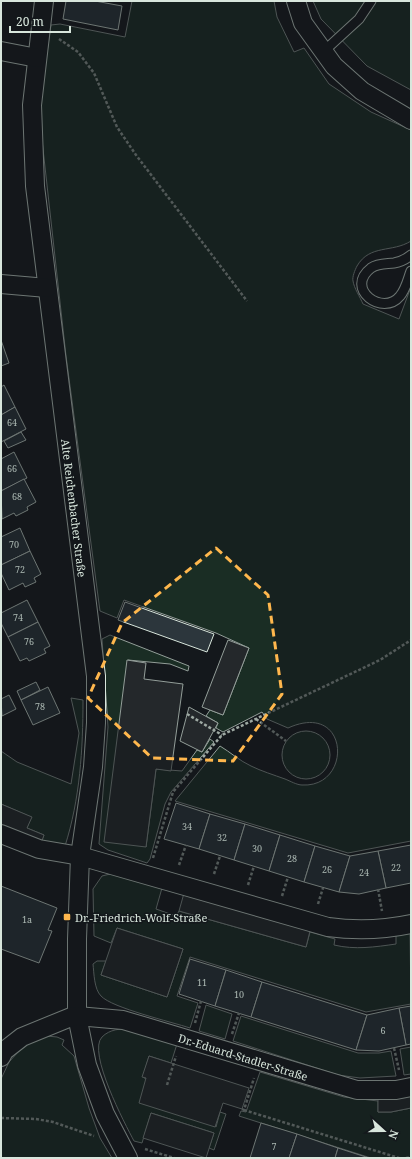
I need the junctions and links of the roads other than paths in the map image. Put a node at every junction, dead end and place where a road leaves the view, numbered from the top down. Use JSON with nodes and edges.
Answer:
{"nodes":[{"id":1,"x":44,"y":1,"type":"edge"},
{"id":2,"x":296,"y":1,"type":"edge"},
{"id":3,"x":370,"y":1,"type":"edge"},
{"id":4,"x":1,"y":51,"type":"edge"},
{"id":5,"x":323,"y":52,"type":"junction"},
{"id":6,"x":37,"y":58,"type":"junction"},
{"id":7,"x":411,"y":120,"type":"edge"},
{"id":8,"x":411,"y":256,"type":"edge"},
{"id":9,"x":411,"y":271,"type":"edge"},
{"id":10,"x":1,"y":284,"type":"edge"},
{"id":11,"x":46,"y":288,"type":"junction"},
{"id":12,"x":1,"y":834,"type":"edge"},
{"id":13,"x":80,"y":856,"type":"junction"},
{"id":14,"x":411,"y":924,"type":"edge"},
{"id":15,"x":77,"y":1016,"type":"junction"},
{"id":16,"x":1,"y":1057,"type":"edge"},
{"id":17,"x":411,"y":1087,"type":"edge"},
{"id":18,"x":128,"y":1158,"type":"edge"}],
"edges":[{"from":1,"to":6,"type":"street","name":"Alte Reichenbacher Straße"},
{"from":2,"to":5,"type":"street"},
{"from":3,"to":5,"type":"lane"},
{"from":4,"to":6,"type":"street"},
{"from":5,"to":7,"type":"street"},
{"from":6,"to":11,"type":"street","name":"Alte Reichenbacher Straße"},
{"from":8,"to":9,"type":"lane"},
{"from":10,"to":11,"type":"street"},
{"from":11,"to":13,"type":"street","name":"Alte Reichenbacher Straße"},
{"from":12,"to":13,"type":"street"},
{"from":13,"to":14,"type":"street"},
{"from":13,"to":15,"type":"street","name":"Alte Reichenbacher Straße"},
{"from":15,"to":16,"type":"street"},
{"from":15,"to":17,"type":"street","name":"Dr.-Eduard-Stadler-Straße"},
{"from":15,"to":18,"type":"street","name":"Alte Reichenbacher Straße"}]}
